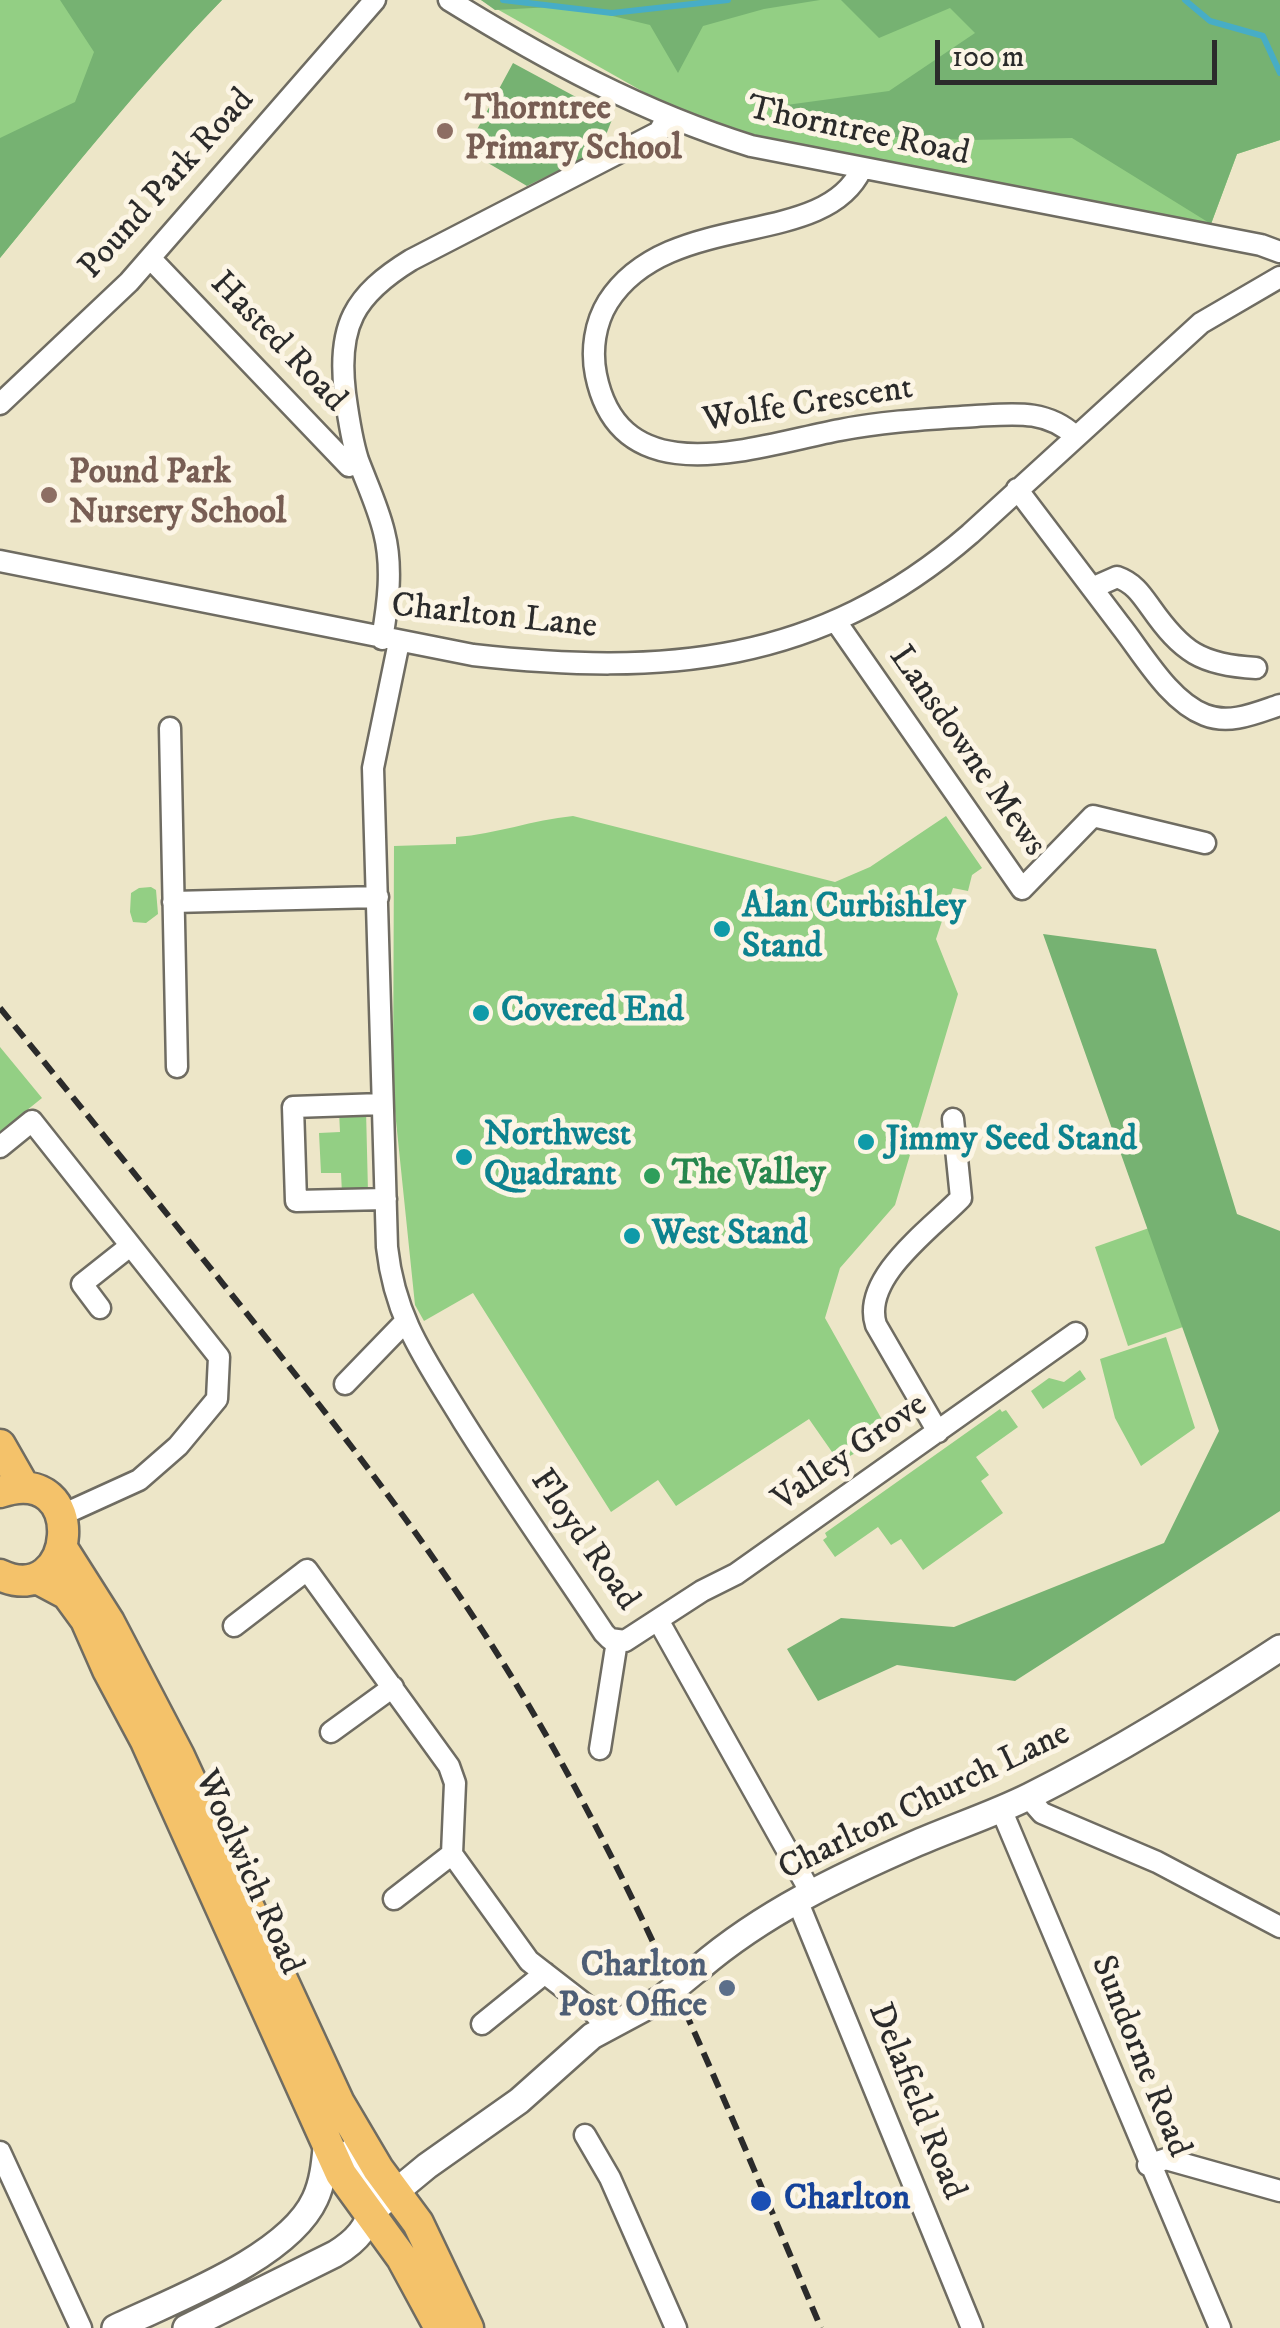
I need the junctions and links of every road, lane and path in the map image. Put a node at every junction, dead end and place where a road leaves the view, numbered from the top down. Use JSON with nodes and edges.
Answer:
{"nodes":[{"id":1,"x":375,"y":0,"type":"edge"},
{"id":2,"x":449,"y":0,"type":"edge"},
{"id":3,"x":667,"y":118,"type":"junction"},
{"id":4,"x":860,"y":170,"type":"junction"},
{"id":5,"x":1280,"y":252,"type":"edge"},
{"id":6,"x":150,"y":258,"type":"junction"},
{"id":7,"x":1280,"y":276,"type":"edge"},
{"id":8,"x":0,"y":404,"type":"edge"},
{"id":9,"x":1076,"y":436,"type":"junction"},
{"id":10,"x":359,"y":463,"type":"junction"},
{"id":11,"x":1017,"y":488,"type":"junction"},
{"id":12,"x":0,"y":562,"type":"edge"},
{"id":13,"x":1092,"y":588,"type":"junction"},
{"id":14,"x":836,"y":623,"type":"junction"},
{"id":15,"x":391,"y":641,"type":"junction"},
{"id":16,"x":1256,"y":668,"type":"dead end"},
{"id":17,"x":1280,"y":705,"type":"edge"},
{"id":18,"x":170,"y":728,"type":"dead end"},
{"id":19,"x":1204,"y":843,"type":"dead end"},
{"id":20,"x":378,"y":897,"type":"junction"},
{"id":21,"x":174,"y":902,"type":"junction"},
{"id":22,"x":177,"y":1066,"type":"dead end"},
{"id":23,"x":382,"y":1104,"type":"junction"},
{"id":24,"x":953,"y":1119,"type":"dead end"},
{"id":25,"x":0,"y":1147,"type":"edge"},
{"id":26,"x":386,"y":1198,"type":"junction"},
{"id":27,"x":130,"y":1246,"type":"junction"},
{"id":28,"x":100,"y":1308,"type":"dead end"},
{"id":29,"x":404,"y":1323,"type":"junction"},
{"id":30,"x":1076,"y":1333,"type":"dead end"},
{"id":31,"x":345,"y":1384,"type":"dead end"},
{"id":32,"x":938,"y":1432,"type":"junction"},
{"id":33,"x":0,"y":1445,"type":"edge"},
{"id":34,"x":12,"y":1490,"type":"edge"},
{"id":35,"x":62,"y":1515,"type":"junction"},
{"id":36,"x":62,"y":1548,"type":"junction"},
{"id":37,"x":1,"y":1576,"type":"edge"},
{"id":38,"x":37,"y":1578,"type":"junction"},
{"id":39,"x":658,"y":1620,"type":"junction"},
{"id":40,"x":234,"y":1626,"type":"dead end"},
{"id":41,"x":617,"y":1641,"type":"junction"},
{"id":42,"x":1280,"y":1648,"type":"edge"},
{"id":43,"x":392,"y":1687,"type":"junction"},
{"id":44,"x":332,"y":1732,"type":"dead end"},
{"id":45,"x":600,"y":1749,"type":"dead end"},
{"id":46,"x":1028,"y":1797,"type":"junction"},
{"id":47,"x":1001,"y":1809,"type":"junction"},
{"id":48,"x":452,"y":1854,"type":"junction"},
{"id":49,"x":804,"y":1896,"type":"junction"},
{"id":50,"x":394,"y":1899,"type":"dead end"},
{"id":51,"x":1280,"y":1927,"type":"edge"},
{"id":52,"x":545,"y":1973,"type":"junction"},
{"id":53,"x":482,"y":2024,"type":"dead end"},
{"id":54,"x":606,"y":2026,"type":"junction"},
{"id":55,"x":339,"y":2103,"type":"junction"},
{"id":56,"x":585,"y":2136,"type":"dead end"},
{"id":57,"x":327,"y":2137,"type":"junction"},
{"id":58,"x":0,"y":2152,"type":"edge"},
{"id":59,"x":1148,"y":2165,"type":"junction"},
{"id":60,"x":395,"y":2191,"type":"junction"},
{"id":61,"x":1280,"y":2191,"type":"edge"},
{"id":62,"x":370,"y":2214,"type":"junction"},
{"id":63,"x":82,"y":2328,"type":"edge"},
{"id":64,"x":115,"y":2328,"type":"edge"},
{"id":65,"x":186,"y":2328,"type":"edge"},
{"id":66,"x":440,"y":2328,"type":"edge"},
{"id":67,"x":468,"y":2328,"type":"edge"},
{"id":68,"x":676,"y":2328,"type":"edge"},
{"id":69,"x":972,"y":2328,"type":"edge"},
{"id":70,"x":1220,"y":2328,"type":"edge"}],
"edges":[{"from":1,"to":6,"type":"street","name":"Pound Park Road"},
{"from":2,"to":3,"type":"street","name":"Thorntree Road"},
{"from":3,"to":4,"type":"street","name":"Thorntree Road"},
{"from":3,"to":10,"type":"street","name":"Floyd Road"},
{"from":4,"to":5,"type":"street","name":"Thorntree Road"},
{"from":4,"to":9,"type":"street","name":"Wolfe Crescent"},
{"from":6,"to":8,"type":"street","name":"Pound Park Road"},
{"from":6,"to":10,"type":"street","name":"Hasted Road"},
{"from":7,"to":9,"type":"street","name":"Charlton Lane"},
{"from":9,"to":11,"type":"street","name":"Charlton Lane"},
{"from":10,"to":15,"type":"street","name":"Floyd Road"},
{"from":11,"to":13,"type":"street"},
{"from":11,"to":14,"type":"street","name":"Charlton Lane"},
{"from":12,"to":15,"type":"street","name":"Charlton Lane"},
{"from":13,"to":16,"type":"street"},
{"from":13,"to":17,"type":"street"},
{"from":14,"to":15,"type":"street","name":"Charlton Lane"},
{"from":14,"to":19,"type":"street","name":"Lansdowne Mews"},
{"from":15,"to":20,"type":"street","name":"Floyd Road"},
{"from":18,"to":21,"type":"street"},
{"from":20,"to":21,"type":"street"},
{"from":20,"to":23,"type":"street","name":"Floyd Road"},
{"from":21,"to":22,"type":"street"},
{"from":23,"to":26,"type":"street","name":"Floyd Road"},
{"from":23,"to":26,"type":"street"},
{"from":24,"to":32,"type":"street"},
{"from":25,"to":27,"type":"street"},
{"from":26,"to":29,"type":"street","name":"Floyd Road"},
{"from":27,"to":28,"type":"street"},
{"from":27,"to":35,"type":"street"},
{"from":29,"to":31,"type":"street"},
{"from":29,"to":41,"type":"street","name":"Floyd Road"},
{"from":30,"to":32,"type":"street","name":"Valley Grove"},
{"from":32,"to":39,"type":"street","name":"Valley Grove"},
{"from":33,"to":34,"type":"main road"},
{"from":34,"to":35,"type":"main road"},
{"from":35,"to":36,"type":"main road"},
{"from":36,"to":38,"type":"main road"},
{"from":36,"to":55,"type":"main road","name":"Woolwich Road"},
{"from":37,"to":38,"type":"main road"},
{"from":38,"to":57,"type":"main road","name":"Woolwich Road"},
{"from":39,"to":41,"type":"street","name":"Floyd Road"},
{"from":39,"to":49,"type":"street","name":"Floyd Road"},
{"from":40,"to":43,"type":"street"},
{"from":41,"to":45,"type":"street"},
{"from":42,"to":46,"type":"street","name":"Charlton Church Lane"},
{"from":43,"to":44,"type":"street"},
{"from":43,"to":48,"type":"street"},
{"from":46,"to":47,"type":"street","name":"Charlton Church Lane"},
{"from":46,"to":51,"type":"street"},
{"from":47,"to":49,"type":"street","name":"Charlton Church Lane"},
{"from":47,"to":59,"type":"street","name":"Sundorne Road"},
{"from":48,"to":50,"type":"street"},
{"from":48,"to":52,"type":"street"},
{"from":49,"to":54,"type":"street","name":"Charlton Church Lane","bridge":true},
{"from":49,"to":69,"type":"street","name":"Delafield Road"},
{"from":52,"to":53,"type":"street"},
{"from":52,"to":54,"type":"street"},
{"from":54,"to":60,"type":"street","name":"Charlton Church Lane"},
{"from":55,"to":60,"type":"main road","name":"Woolwich Road"},
{"from":55,"to":62,"type":"street","name":"Woolwich Road"},
{"from":56,"to":68,"type":"street"},
{"from":57,"to":62,"type":"main road","name":"Woolwich Road"},
{"from":57,"to":64,"type":"street"},
{"from":58,"to":63,"type":"street"},
{"from":59,"to":61,"type":"street"},
{"from":59,"to":70,"type":"street","name":"Sundorne Road"},
{"from":60,"to":62,"type":"street","name":"Charlton Church Lane"},
{"from":60,"to":67,"type":"main road","name":"Woolwich Road"},
{"from":62,"to":65,"type":"street","name":"Charlton Church Lane"},
{"from":62,"to":66,"type":"main road","name":"Woolwich Road"}]}
